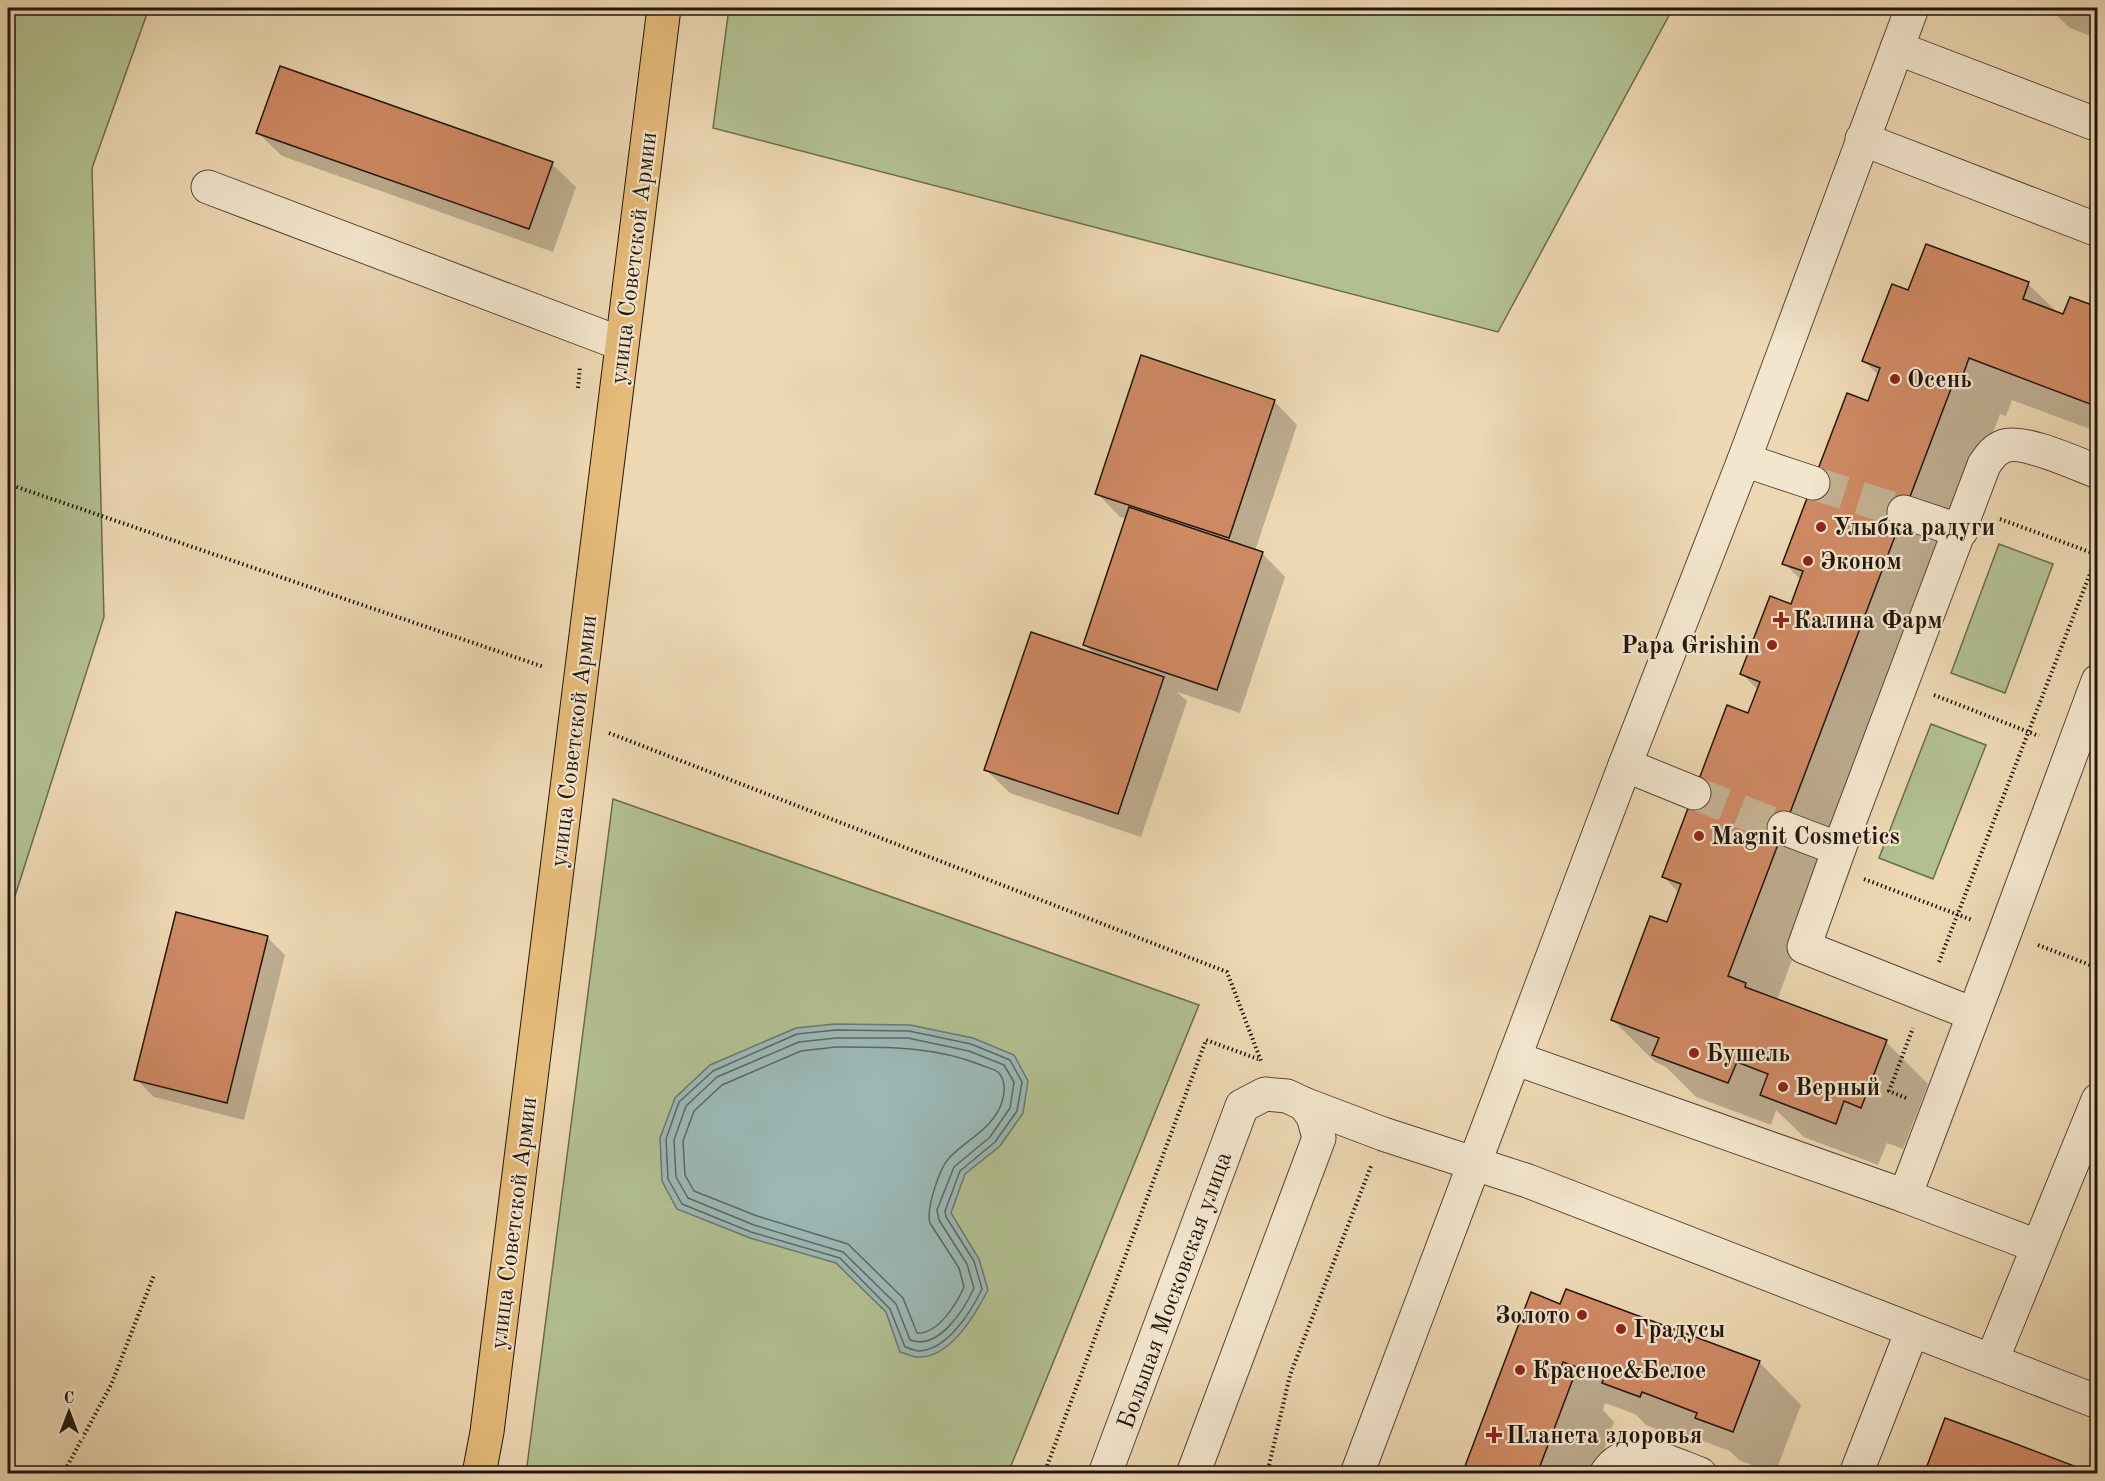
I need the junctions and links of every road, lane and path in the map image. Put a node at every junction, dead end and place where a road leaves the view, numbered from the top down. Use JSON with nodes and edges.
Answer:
{"nodes":[{"id":1,"x":664,"y":8,"type":"edge"},
{"id":2,"x":1912,"y":8,"type":"edge"},
{"id":3,"x":1897,"y":48,"type":"junction"},
{"id":4,"x":2097,"y":125,"type":"edge"},
{"id":5,"x":1862,"y":139,"type":"junction"},
{"id":6,"x":208,"y":187,"type":"dead end"},
{"id":7,"x":2097,"y":230,"type":"edge"},
{"id":8,"x":622,"y":344,"type":"junction"},
{"id":9,"x":1744,"y":460,"type":"junction"},
{"id":10,"x":2097,"y":472,"type":"edge"},
{"id":11,"x":1813,"y":483,"type":"tunnel mouth"},
{"id":12,"x":8,"y":484,"type":"edge"},
{"id":13,"x":1904,"y":512,"type":"tunnel mouth"},
{"id":14,"x":1965,"y":519,"type":"junction"},
{"id":15,"x":2097,"y":554,"type":"edge"},
{"id":16,"x":544,"y":667,"type":"dead end"},
{"id":17,"x":2097,"y":681,"type":"edge"},
{"id":18,"x":1902,"y":683,"type":"junction"},
{"id":19,"x":575,"y":720,"type":"junction"},
{"id":20,"x":2029,"y":731,"type":"junction"},
{"id":21,"x":2073,"y":750,"type":"junction"},
{"id":22,"x":1625,"y":765,"type":"junction"},
{"id":23,"x":1694,"y":793,"type":"tunnel mouth"},
{"id":24,"x":1784,"y":828,"type":"tunnel mouth"},
{"id":25,"x":1836,"y":858,"type":"junction"},
{"id":26,"x":1959,"y":915,"type":"junction"},
{"id":27,"x":2005,"y":932,"type":"junction"},
{"id":28,"x":2097,"y":968,"type":"edge"},
{"id":29,"x":1925,"y":995,"type":"junction"},
{"id":30,"x":1973,"y":1014,"type":"junction"},
{"id":31,"x":1514,"y":1058,"type":"junction"},
{"id":32,"x":2097,"y":1100,"type":"edge"},
{"id":33,"x":1304,"y":1104,"type":"junction"},
{"id":34,"x":1242,"y":1106,"type":"junction"},
{"id":35,"x":1937,"y":1112,"type":"junction"},
{"id":36,"x":1473,"y":1164,"type":"junction"},
{"id":37,"x":1905,"y":1196,"type":"junction"},
{"id":38,"x":2037,"y":1246,"type":"junction"},
{"id":39,"x":154,"y":1275,"type":"dead end"},
{"id":40,"x":1912,"y":1331,"type":"junction"},
{"id":41,"x":1992,"y":1360,"type":"junction"},
{"id":42,"x":2097,"y":1402,"type":"edge"},
{"id":43,"x":63,"y":1473,"type":"edge"},
{"id":44,"x":479,"y":1473,"type":"edge"},
{"id":45,"x":1105,"y":1473,"type":"edge"},
{"id":46,"x":1193,"y":1473,"type":"edge"},
{"id":47,"x":1357,"y":1473,"type":"edge"},
{"id":48,"x":1606,"y":1473,"type":"edge"},
{"id":49,"x":1700,"y":1473,"type":"edge"},
{"id":50,"x":1856,"y":1473,"type":"edge"}],
"edges":[{"from":1,"to":8,"type":"main road","name":"улица Советской Армии"},
{"from":2,"to":3,"type":"street"},
{"from":3,"to":4,"type":"street"},
{"from":3,"to":5,"type":"street"},
{"from":5,"to":7,"type":"street"},
{"from":5,"to":9,"type":"street"},
{"from":6,"to":8,"type":"street"},
{"from":8,"to":19,"type":"main road","name":"улица Советской Армии"},
{"from":9,"to":11,"type":"street"},
{"from":9,"to":22,"type":"street"},
{"from":10,"to":14,"type":"street"},
{"from":12,"to":16,"type":"path"},
{"from":13,"to":14,"type":"street"},
{"from":14,"to":15,"type":"path"},
{"from":14,"to":18,"type":"street"},
{"from":15,"to":20,"type":"path"},
{"from":17,"to":21,"type":"street"},
{"from":18,"to":20,"type":"path"},
{"from":18,"to":25,"type":"street"},
{"from":19,"to":34,"type":"path"},
{"from":19,"to":44,"type":"main road","name":"улица Советской Армии"},
{"from":20,"to":21,"type":"path"},
{"from":20,"to":26,"type":"path"},
{"from":21,"to":27,"type":"street"},
{"from":22,"to":23,"type":"street"},
{"from":22,"to":31,"type":"street"},
{"from":24,"to":25,"type":"street"},
{"from":25,"to":26,"type":"path"},
{"from":25,"to":29,"type":"street"},
{"from":26,"to":27,"type":"path"},
{"from":26,"to":29,"type":"path"},
{"from":27,"to":28,"type":"path"},
{"from":27,"to":30,"type":"street"},
{"from":29,"to":30,"type":"street"},
{"from":29,"to":35,"type":"path"},
{"from":30,"to":35,"type":"street"},
{"from":31,"to":36,"type":"street"},
{"from":31,"to":37,"type":"street"},
{"from":32,"to":38,"type":"street"},
{"from":33,"to":34,"type":"street"},
{"from":33,"to":36,"type":"street"},
{"from":33,"to":46,"type":"street"},
{"from":34,"to":45,"type":"street","name":"Большая Московская улица"},
{"from":35,"to":37,"type":"street"},
{"from":36,"to":40,"type":"street"},
{"from":36,"to":47,"type":"street"},
{"from":37,"to":38,"type":"street"},
{"from":38,"to":41,"type":"street"},
{"from":39,"to":43,"type":"path"},
{"from":40,"to":41,"type":"street"},
{"from":40,"to":50,"type":"street"},
{"from":41,"to":42,"type":"street"},
{"from":48,"to":49,"type":"street"}]}
